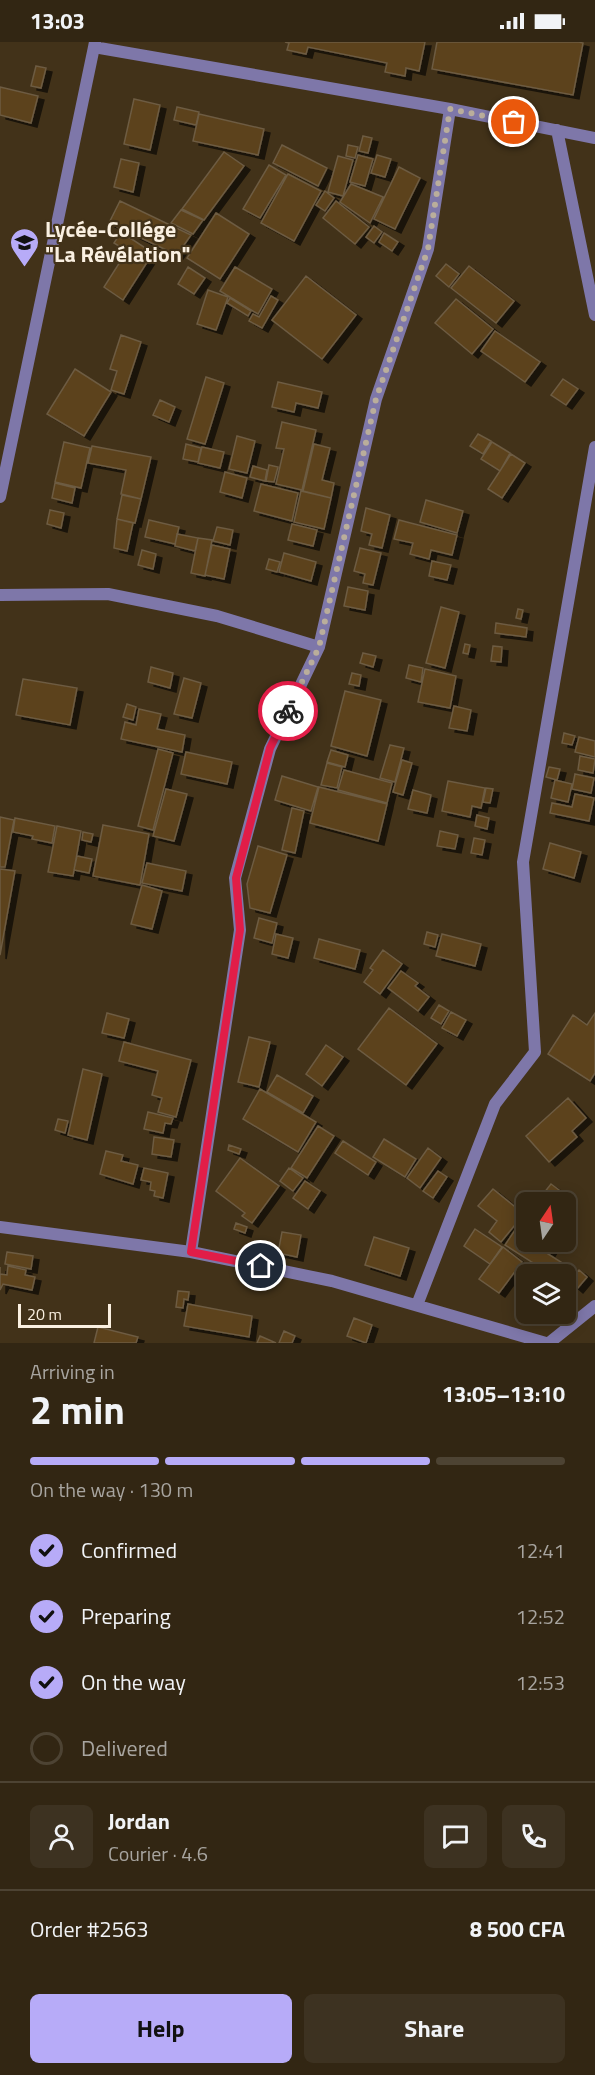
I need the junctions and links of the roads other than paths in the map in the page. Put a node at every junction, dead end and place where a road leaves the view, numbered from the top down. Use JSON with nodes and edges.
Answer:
{"nodes":[{"id":1,"x":95,"y":44,"type":"edge"},
{"id":2,"x":450,"y":109,"type":"junction"},
{"id":3,"x":557,"y":130,"type":"junction"},
{"id":4,"x":595,"y":138,"type":"edge"},
{"id":5,"x":595,"y":315,"type":"edge"},
{"id":6,"x":595,"y":447,"type":"edge"},
{"id":7,"x":0,"y":497,"type":"edge"},
{"id":8,"x":0,"y":595,"type":"edge"},
{"id":9,"x":319,"y":647,"type":"junction"},
{"id":10,"x":0,"y":1227,"type":"edge"},
{"id":11,"x":191,"y":1252,"type":"junction"},
{"id":12,"x":417,"y":1305,"type":"junction"},
{"id":13,"x":595,"y":1306,"type":"edge"},
{"id":14,"x":547,"y":1343,"type":"edge"}],
"edges":[{"from":1,"to":2,"type":"street"},
{"from":1,"to":7,"type":"street"},
{"from":2,"to":3,"type":"street"},
{"from":2,"to":9,"type":"street"},
{"from":3,"to":4,"type":"street"},
{"from":3,"to":5,"type":"street"},
{"from":6,"to":12,"type":"street"},
{"from":8,"to":9,"type":"street"},
{"from":9,"to":11,"type":"street"},
{"from":10,"to":11,"type":"street"},
{"from":11,"to":12,"type":"street"},
{"from":12,"to":14,"type":"street"},
{"from":13,"to":14,"type":"street"}]}
